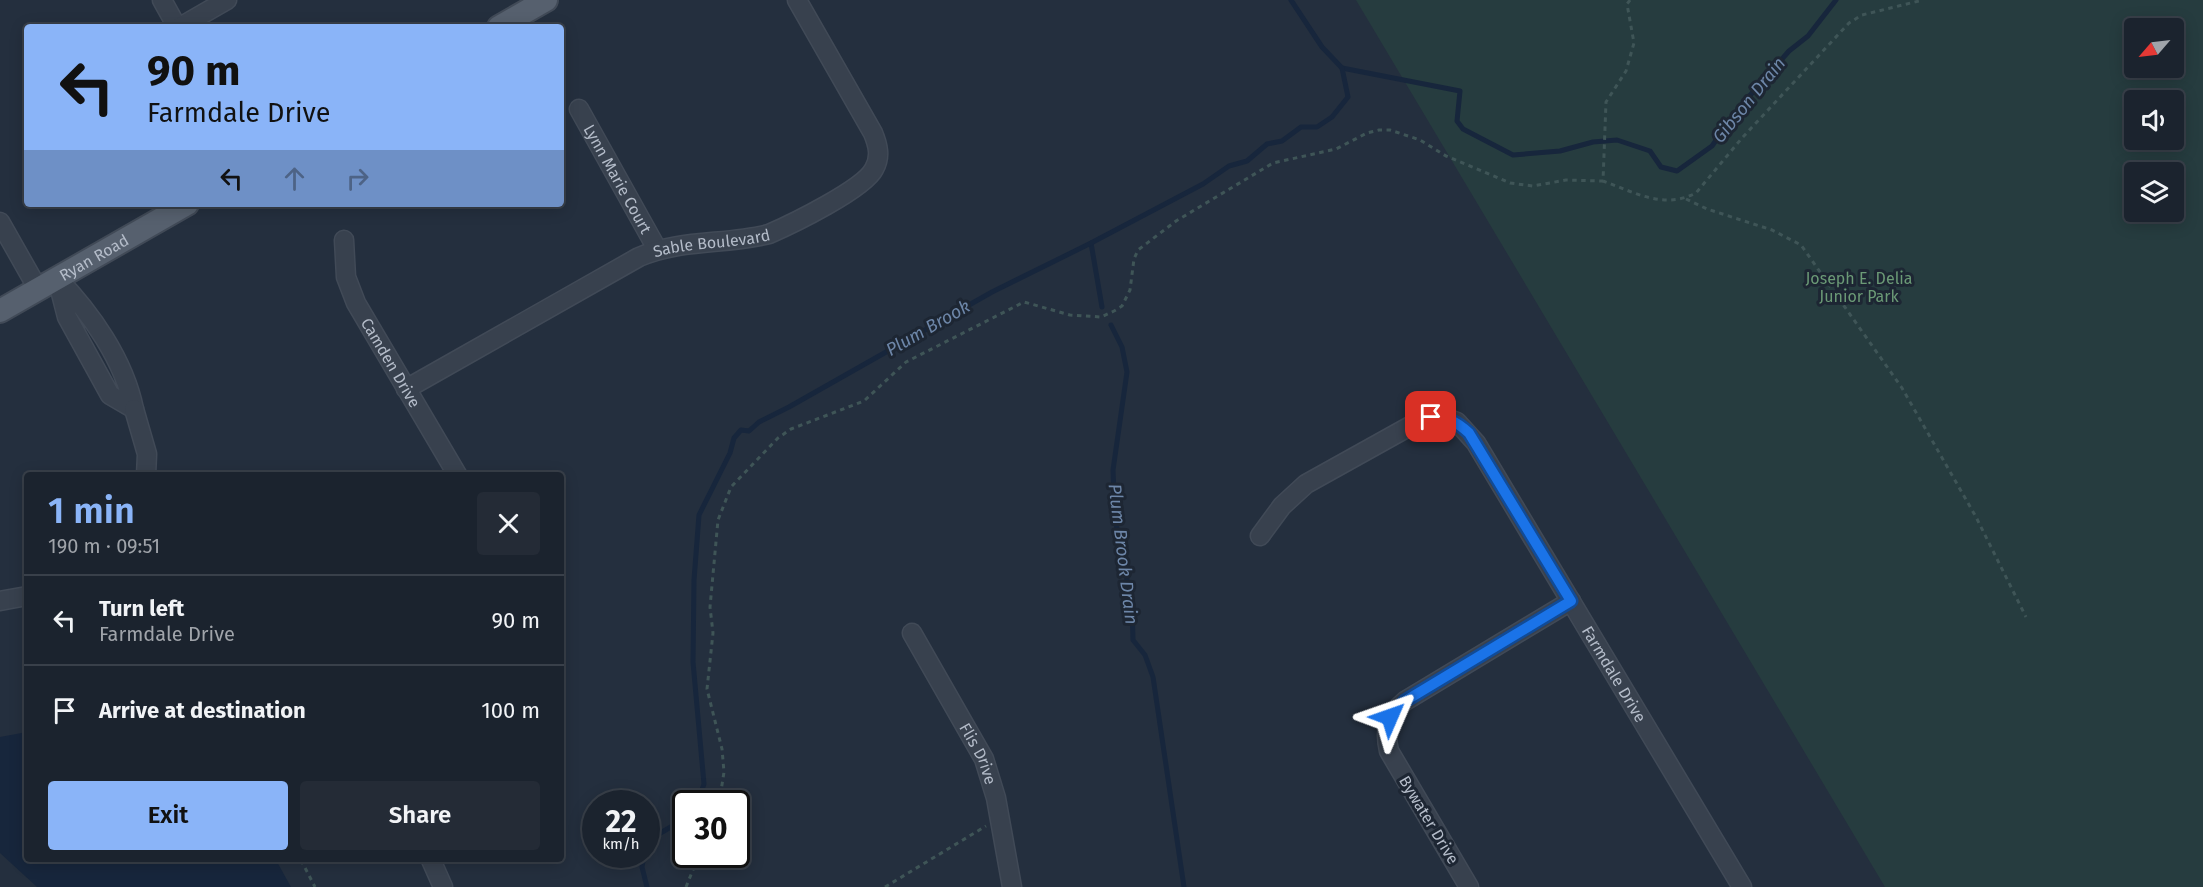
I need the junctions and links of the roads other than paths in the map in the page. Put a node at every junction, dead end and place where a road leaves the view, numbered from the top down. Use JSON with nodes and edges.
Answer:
{"nodes":[{"id":1,"x":162,"y":0,"type":"edge"},
{"id":2,"x":227,"y":0,"type":"edge"},
{"id":3,"x":546,"y":0,"type":"edge"},
{"id":4,"x":797,"y":0,"type":"edge"},
{"id":5,"x":816,"y":0,"type":"edge"},
{"id":6,"x":520,"y":7,"type":"edge"},
{"id":7,"x":177,"y":24,"type":"edge"},
{"id":8,"x":184,"y":24,"type":"edge"},
{"id":9,"x":502,"y":24,"type":"edge"},
{"id":10,"x":814,"y":27,"type":"junction"},
{"id":11,"x":579,"y":109,"type":"dead end"},
{"id":12,"x":182,"y":207,"type":"edge"},
{"id":13,"x":0,"y":222,"type":"edge"},
{"id":14,"x":344,"y":240,"type":"dead end"},
{"id":15,"x":657,"y":249,"type":"junction"},
{"id":16,"x":47,"y":284,"type":"junction"},
{"id":17,"x":0,"y":311,"type":"edge"},
{"id":18,"x":406,"y":389,"type":"junction"},
{"id":19,"x":146,"y":472,"type":"edge"},
{"id":20,"x":456,"y":472,"type":"edge"},
{"id":21,"x":1260,"y":536,"type":"dead end"},
{"id":22,"x":24,"y":597,"type":"edge"},
{"id":23,"x":0,"y":601,"type":"edge"},
{"id":24,"x":1571,"y":601,"type":"junction"},
{"id":25,"x":912,"y":633,"type":"dead end"},
{"id":26,"x":432,"y":862,"type":"edge"},
{"id":27,"x":444,"y":887,"type":"edge"},
{"id":28,"x":1012,"y":887,"type":"edge"},
{"id":29,"x":1469,"y":887,"type":"edge"},
{"id":30,"x":1742,"y":887,"type":"edge"}],
"edges":[{"from":1,"to":7,"type":"street"},
{"from":2,"to":8,"type":"street"},
{"from":3,"to":6,"type":"main road"},
{"from":4,"to":10,"type":"street","name":"Sable Boulevard"},
{"from":5,"to":10,"type":"street"},
{"from":6,"to":9,"type":"main road"},
{"from":10,"to":15,"type":"street","name":"Sable Boulevard"},
{"from":11,"to":15,"type":"street","name":"Lynn Marie Court"},
{"from":12,"to":16,"type":"main road","name":"Ryan Road"},
{"from":13,"to":16,"type":"street"},
{"from":14,"to":18,"type":"street","name":"Camden Drive"},
{"from":15,"to":18,"type":"street","name":"Sable Boulevard"},
{"from":16,"to":17,"type":"main road","name":"Ryan Road"},
{"from":16,"to":19,"type":"street"},
{"from":18,"to":20,"type":"street","name":"Camden Drive"},
{"from":21,"to":24,"type":"street","name":"Farmdale Drive"},
{"from":22,"to":23,"type":"street"},
{"from":24,"to":29,"type":"street","name":"Bywater Drive"},
{"from":24,"to":30,"type":"street","name":"Farmdale Drive"},
{"from":25,"to":28,"type":"street","name":"Flis Drive"},
{"from":26,"to":27,"type":"street"}]}
